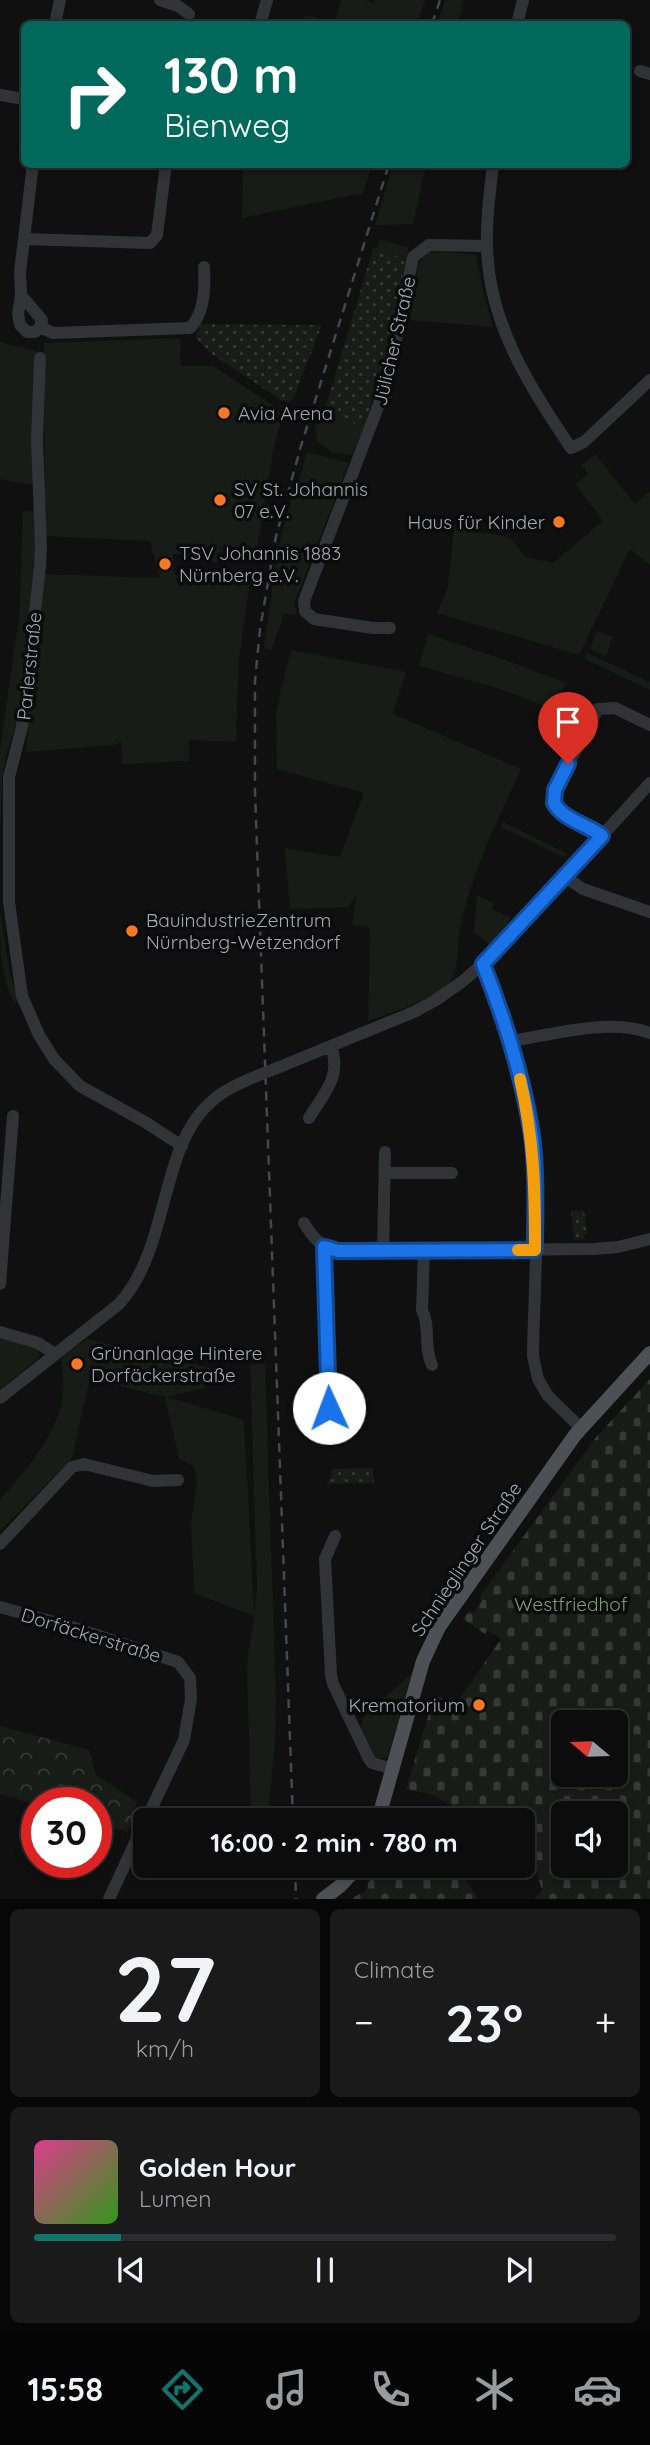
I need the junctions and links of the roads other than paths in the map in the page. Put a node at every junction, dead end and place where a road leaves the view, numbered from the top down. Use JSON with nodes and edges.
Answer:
{"nodes":[{"id":1,"x":60,"y":0,"type":"edge"},
{"id":2,"x":160,"y":0,"type":"edge"},
{"id":3,"x":267,"y":0,"type":"edge"},
{"id":4,"x":523,"y":0,"type":"edge"},
{"id":5,"x":189,"y":14,"type":"dead end"},
{"id":6,"x":56,"y":21,"type":"edge"},
{"id":7,"x":261,"y":21,"type":"edge"},
{"id":8,"x":518,"y":21,"type":"edge"},
{"id":9,"x":0,"y":95,"type":"edge"},
{"id":10,"x":21,"y":98,"type":"edge"},
{"id":11,"x":33,"y":168,"type":"edge"},
{"id":12,"x":166,"y":168,"type":"edge"},
{"id":13,"x":492,"y":168,"type":"edge"},
{"id":14,"x":24,"y":239,"type":"junction"},
{"id":15,"x":487,"y":246,"type":"junction"},
{"id":16,"x":204,"y":267,"type":"dead end"},
{"id":17,"x":21,"y":295,"type":"junction"},
{"id":18,"x":40,"y":327,"type":"junction"},
{"id":19,"x":40,"y":358,"type":"dead end"},
{"id":20,"x":650,"y":380,"type":"edge"},
{"id":21,"x":390,"y":628,"type":"dead end"},
{"id":22,"x":650,"y":725,"type":"edge"},
{"id":23,"x":650,"y":783,"type":"edge"},
{"id":24,"x":602,"y":836,"type":"junction"},
{"id":25,"x":565,"y":877,"type":"junction"},
{"id":26,"x":650,"y":912,"type":"edge"},
{"id":27,"x":483,"y":964,"type":"junction"},
{"id":28,"x":650,"y":1033,"type":"edge"},
{"id":29,"x":512,"y":1041,"type":"junction"},
{"id":30,"x":331,"y":1046,"type":"junction"},
{"id":31,"x":13,"y":1116,"type":"dead end"},
{"id":32,"x":309,"y":1118,"type":"dead end"},
{"id":33,"x":182,"y":1146,"type":"junction"},
{"id":34,"x":384,"y":1152,"type":"dead end"},
{"id":35,"x":385,"y":1173,"type":"junction"},
{"id":36,"x":453,"y":1173,"type":"dead end"},
{"id":37,"x":304,"y":1223,"type":"dead end"},
{"id":38,"x":650,"y":1239,"type":"edge"},
{"id":39,"x":324,"y":1247,"type":"junction"},
{"id":40,"x":383,"y":1250,"type":"junction"},
{"id":41,"x":535,"y":1250,"type":"junction"},
{"id":42,"x":424,"y":1251,"type":"junction"},
{"id":43,"x":0,"y":1284,"type":"edge"},
{"id":44,"x":0,"y":1332,"type":"edge"},
{"id":45,"x":650,"y":1353,"type":"edge"},
{"id":46,"x":55,"y":1354,"type":"junction"},
{"id":47,"x":432,"y":1365,"type":"dead end"},
{"id":48,"x":0,"y":1398,"type":"edge"},
{"id":49,"x":337,"y":1425,"type":"dead end"},
{"id":50,"x":581,"y":1428,"type":"junction"},
{"id":51,"x":178,"y":1480,"type":"dead end"},
{"id":52,"x":335,"y":1536,"type":"dead end"},
{"id":53,"x":0,"y":1544,"type":"edge"},
{"id":54,"x":0,"y":1607,"type":"edge"},
{"id":55,"x":393,"y":1769,"type":"junction"},
{"id":56,"x":152,"y":1808,"type":"edge"},
{"id":57,"x":382,"y":1808,"type":"edge"},
{"id":58,"x":133,"y":1848,"type":"edge"},
{"id":59,"x":348,"y":1878,"type":"edge"},
{"id":60,"x":109,"y":1899,"type":"edge"},
{"id":61,"x":323,"y":1899,"type":"edge"}],
"edges":[{"from":1,"to":6,"type":"street"},
{"from":2,"to":5,"type":"street"},
{"from":3,"to":7,"type":"street"},
{"from":4,"to":8,"type":"street"},
{"from":9,"to":10,"type":"street"},
{"from":11,"to":14,"type":"street"},
{"from":12,"to":14,"type":"street"},
{"from":13,"to":15,"type":"street"},
{"from":14,"to":17,"type":"street"},
{"from":15,"to":20,"type":"street"},
{"from":15,"to":21,"type":"street","name":"Jülicher Straße"},
{"from":16,"to":18,"type":"street"},
{"from":17,"to":18,"type":"street"},
{"from":17,"to":18,"type":"street"},
{"from":19,"to":33,"type":"street","name":"Parlerstraße"},
{"from":22,"to":24,"type":"street"},
{"from":23,"to":24,"type":"street"},
{"from":24,"to":25,"type":"street"},
{"from":25,"to":26,"type":"street"},
{"from":25,"to":27,"type":"street"},
{"from":27,"to":29,"type":"street"},
{"from":27,"to":30,"type":"street"},
{"from":28,"to":29,"type":"street"},
{"from":29,"to":41,"type":"street"},
{"from":30,"to":32,"type":"street"},
{"from":30,"to":33,"type":"street","bridge":true},
{"from":31,"to":43,"type":"street"},
{"from":33,"to":46,"type":"street"},
{"from":34,"to":35,"type":"street"},
{"from":35,"to":36,"type":"street"},
{"from":35,"to":40,"type":"street"},
{"from":37,"to":39,"type":"street"},
{"from":38,"to":41,"type":"street"},
{"from":39,"to":40,"type":"street"},
{"from":39,"to":49,"type":"street"},
{"from":40,"to":42,"type":"street"},
{"from":41,"to":42,"type":"street"},
{"from":41,"to":50,"type":"street"},
{"from":42,"to":47,"type":"street"},
{"from":44,"to":46,"type":"street"},
{"from":45,"to":50,"type":"main road","name":"Schnieglinger Straße"},
{"from":46,"to":48,"type":"street"},
{"from":50,"to":55,"type":"main road","name":"Schnieglinger Straße"},
{"from":51,"to":53,"type":"street"},
{"from":52,"to":55,"type":"street"},
{"from":54,"to":56,"type":"street","name":"Dorfäckerstraße"},
{"from":55,"to":57,"type":"main road","name":"Schnieglinger Straße"},
{"from":58,"to":60,"type":"street","name":"Dorfäckerstraße"},
{"from":59,"to":61,"type":"main road"}]}
